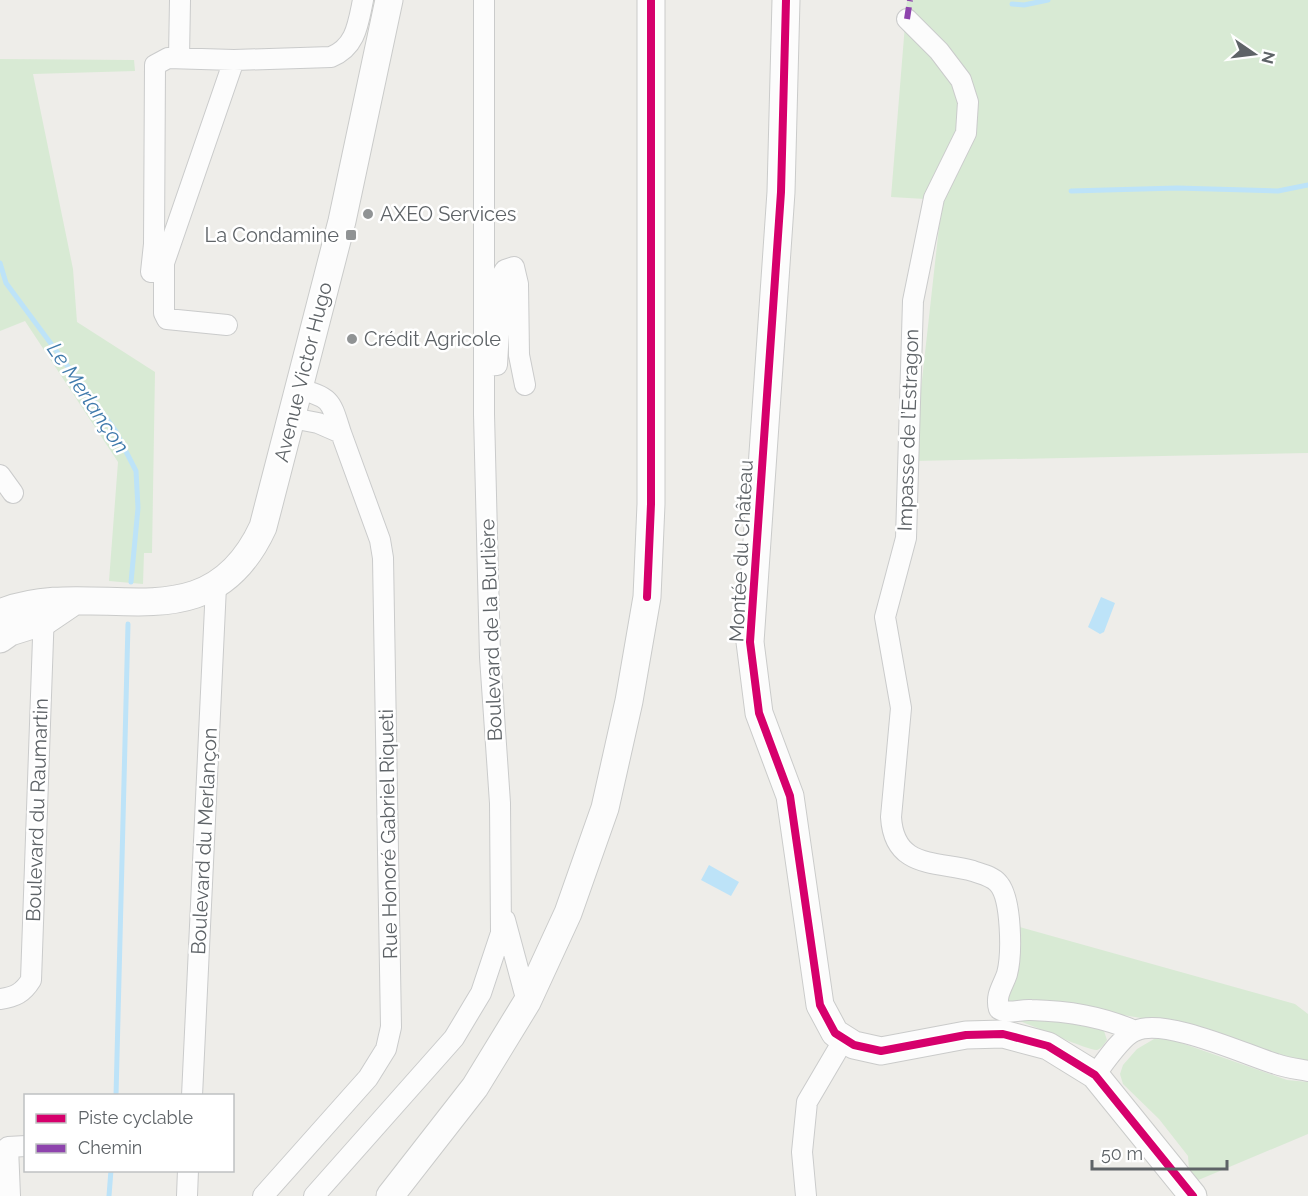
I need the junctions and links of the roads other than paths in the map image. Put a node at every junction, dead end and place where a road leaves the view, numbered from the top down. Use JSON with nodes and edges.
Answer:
{"nodes":[{"id":1,"x":180,"y":0,"type":"edge"},
{"id":2,"x":363,"y":0,"type":"edge"},
{"id":3,"x":389,"y":0,"type":"edge"},
{"id":4,"x":484,"y":0,"type":"edge"},
{"id":5,"x":651,"y":0,"type":"edge"},
{"id":6,"x":786,"y":0,"type":"edge"},
{"id":7,"x":907,"y":19,"type":"dead end"},
{"id":8,"x":179,"y":58,"type":"junction"},
{"id":9,"x":234,"y":60,"type":"junction"},
{"id":10,"x":151,"y":272,"type":"dead end"},
{"id":11,"x":227,"y":325,"type":"dead end"},
{"id":12,"x":484,"y":366,"type":"junction"},
{"id":13,"x":525,"y":385,"type":"dead end"},
{"id":14,"x":298,"y":389,"type":"junction"},
{"id":15,"x":292,"y":418,"type":"junction"},
{"id":16,"x":341,"y":433,"type":"junction"},
{"id":17,"x":0,"y":476,"type":"edge"},
{"id":18,"x":14,"y":493,"type":"dead end"},
{"id":19,"x":216,"y":586,"type":"junction"},
{"id":20,"x":44,"y":611,"type":"junction"},
{"id":21,"x":0,"y":613,"type":"edge"},
{"id":22,"x":0,"y":639,"type":"edge"},
{"id":23,"x":501,"y":902,"type":"junction"},
{"id":24,"x":0,"y":999,"type":"edge"},
{"id":25,"x":527,"y":1002,"type":"junction"},
{"id":26,"x":1135,"y":1030,"type":"junction"},
{"id":27,"x":844,"y":1038,"type":"junction"},
{"id":28,"x":1308,"y":1071,"type":"edge"},
{"id":29,"x":1095,"y":1075,"type":"junction"},
{"id":30,"x":192,"y":1094,"type":"edge"},
{"id":31,"x":24,"y":1146,"type":"edge"},
{"id":32,"x":189,"y":1172,"type":"edge"},
{"id":33,"x":10,"y":1196,"type":"edge"},
{"id":34,"x":187,"y":1196,"type":"edge"},
{"id":35,"x":263,"y":1196,"type":"edge"},
{"id":36,"x":314,"y":1196,"type":"edge"},
{"id":37,"x":390,"y":1196,"type":"edge"},
{"id":38,"x":806,"y":1196,"type":"edge"},
{"id":39,"x":1193,"y":1196,"type":"edge"}],
"edges":[{"from":1,"to":8,"type":"street"},
{"from":2,"to":9,"type":"street"},
{"from":3,"to":14,"type":"street","name":"Avenue Victor Hugo"},
{"from":4,"to":12,"type":"street","name":"Boulevard de la Burlière"},
{"from":5,"to":25,"type":"street"},
{"from":6,"to":27,"type":"street","name":"Montée du Château"},
{"from":7,"to":26,"type":"street","name":"Impasse de l’Estragon"},
{"from":8,"to":9,"type":"street"},
{"from":8,"to":10,"type":"street"},
{"from":9,"to":11,"type":"street"},
{"from":12,"to":13,"type":"street"},
{"from":12,"to":23,"type":"street","name":"Boulevard de la Burlière"},
{"from":14,"to":15,"type":"street","name":"Avenue Victor Hugo"},
{"from":14,"to":16,"type":"street","name":"Rue Honoré Gabriel Riqueti"},
{"from":15,"to":16,"type":"street"},
{"from":15,"to":19,"type":"street","name":"Avenue Victor Hugo"},
{"from":16,"to":35,"type":"street","name":"Rue Honoré Gabriel Riqueti"},
{"from":17,"to":18,"type":"street"},
{"from":19,"to":20,"type":"street","name":"Avenue Victor Hugo"},
{"from":19,"to":30,"type":"street","name":"Boulevard du Merlançon"},
{"from":20,"to":21,"type":"street"},
{"from":20,"to":22,"type":"street"},
{"from":20,"to":24,"type":"street","name":"Boulevard du Raumartin"},
{"from":23,"to":25,"type":"street"},
{"from":23,"to":36,"type":"street","name":"Boulevard de la Burlière"},
{"from":25,"to":37,"type":"street"},
{"from":26,"to":28,"type":"street"},
{"from":26,"to":29,"type":"street"},
{"from":27,"to":29,"type":"street","name":"Montée du Château"},
{"from":27,"to":38,"type":"street"},
{"from":29,"to":39,"type":"street","name":"Montée du Château"},
{"from":31,"to":33,"type":"street"},
{"from":32,"to":34,"type":"street"}]}
